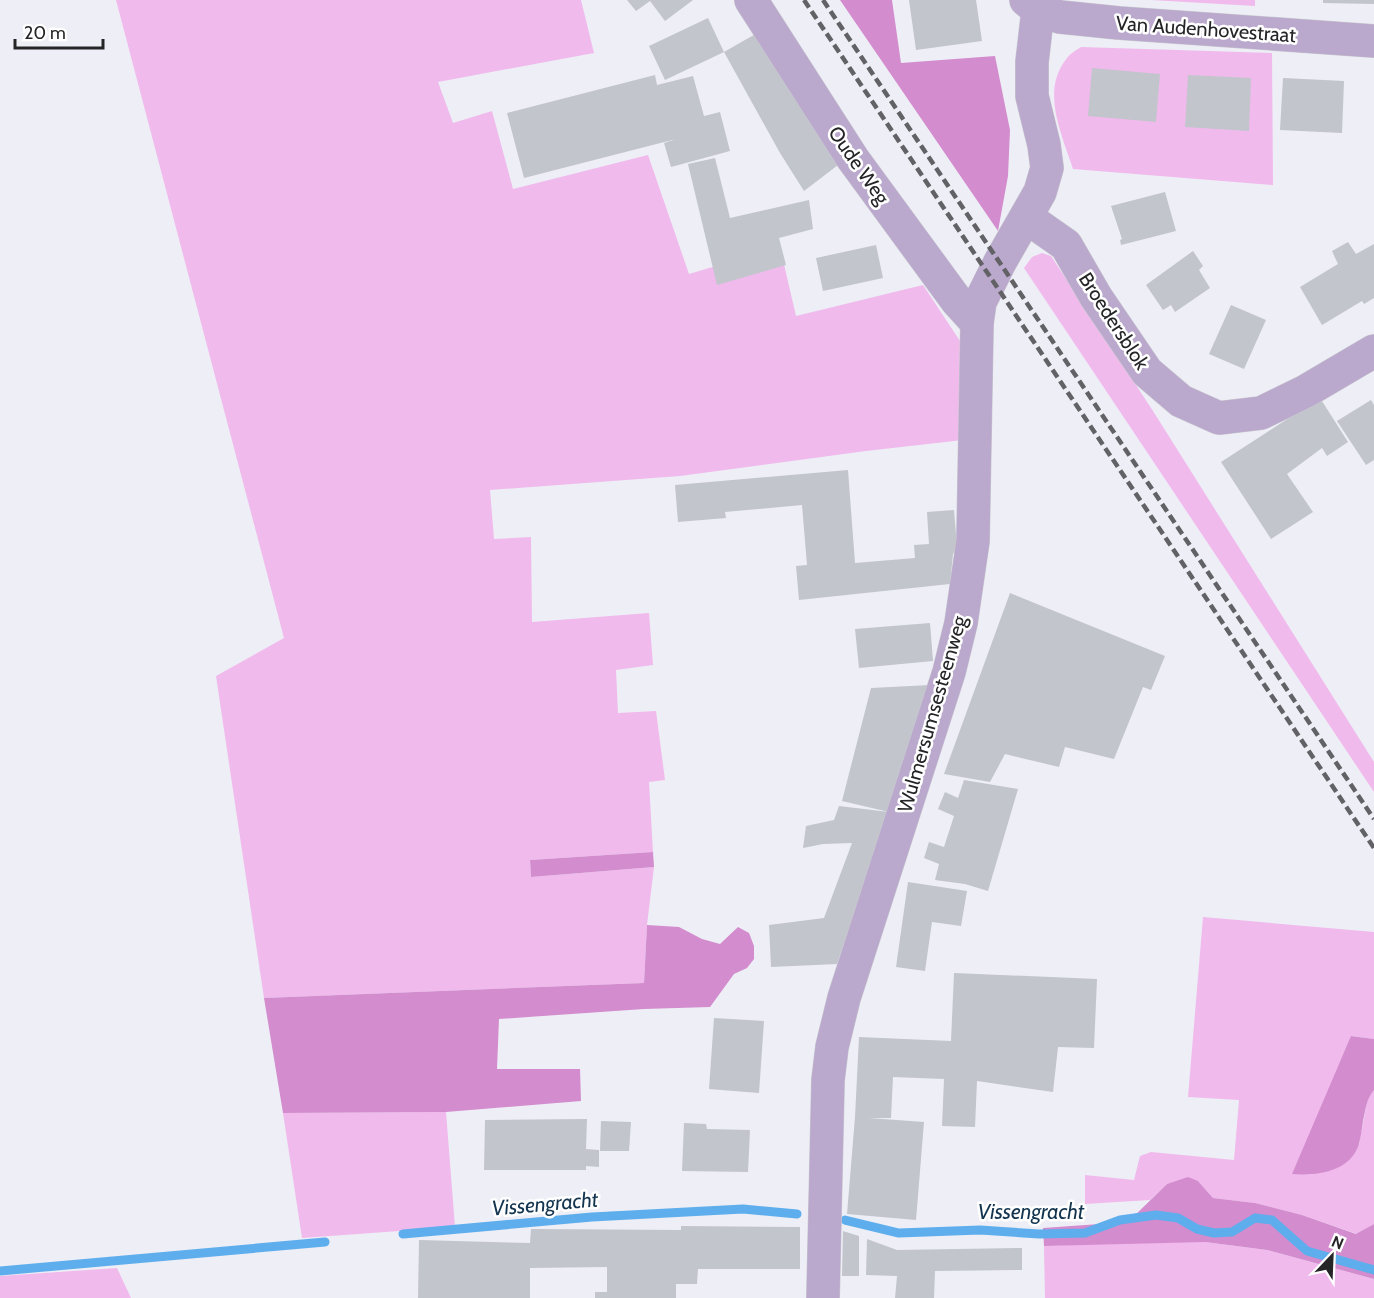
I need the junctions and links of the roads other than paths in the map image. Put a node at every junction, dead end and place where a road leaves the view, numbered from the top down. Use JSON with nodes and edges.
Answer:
{"nodes":[{"id":1,"x":751,"y":0,"type":"edge"},
{"id":2,"x":1032,"y":5,"type":"edge"},
{"id":3,"x":1374,"y":40,"type":"edge"},
{"id":4,"x":1026,"y":217,"type":"junction"},
{"id":5,"x":977,"y":323,"type":"junction"},
{"id":6,"x":1374,"y":351,"type":"edge"},
{"id":7,"x":823,"y":1298,"type":"edge"}],
"edges":[{"from":1,"to":5,"type":"street","name":"Oude Weg"},
{"from":2,"to":3,"type":"street","name":"Van Audenhovestraat"},
{"from":2,"to":4,"type":"street","name":"Wulmersumsesteenweg"},
{"from":4,"to":5,"type":"street","name":"Wulmersumsesteenweg"},
{"from":4,"to":6,"type":"street","name":"Broedersblok"},
{"from":5,"to":7,"type":"street","name":"Wulmersumsesteenweg"}]}
